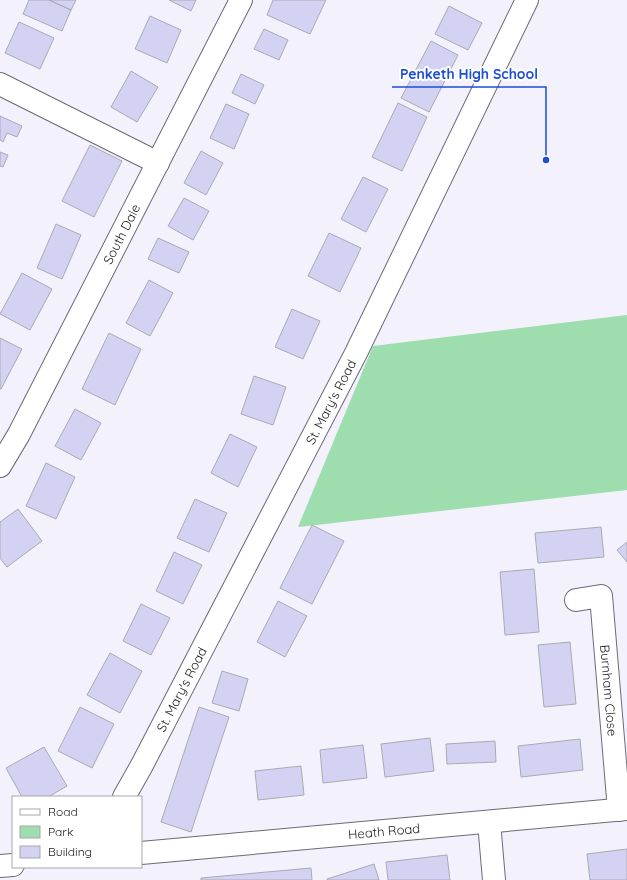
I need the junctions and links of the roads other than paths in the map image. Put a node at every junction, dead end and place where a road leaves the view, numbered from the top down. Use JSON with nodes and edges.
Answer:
{"nodes":[{"id":1,"x":241,"y":0,"type":"edge"},
{"id":2,"x":527,"y":0,"type":"edge"},
{"id":3,"x":0,"y":84,"type":"edge"},
{"id":4,"x":158,"y":163,"type":"junction"},
{"id":5,"x":0,"y":466,"type":"edge"},
{"id":6,"x":576,"y":600,"type":"dead end"},
{"id":7,"x":125,"y":796,"type":"edge"},
{"id":8,"x":623,"y":809,"type":"edge"},
{"id":9,"x":489,"y":822,"type":"junction"},
{"id":10,"x":142,"y":853,"type":"edge"},
{"id":11,"x":12,"y":865,"type":"edge"},
{"id":12,"x":0,"y":866,"type":"edge"},
{"id":13,"x":494,"y":880,"type":"edge"}],
"edges":[{"from":1,"to":4,"type":"street","name":"South Dale"},
{"from":2,"to":7,"type":"street","name":"St. Mary's Road"},
{"from":3,"to":4,"type":"street"},
{"from":4,"to":5,"type":"street","name":"South Dale"},
{"from":6,"to":8,"type":"street","name":"Burnham Close"},
{"from":8,"to":9,"type":"street","name":"Heath Road"},
{"from":9,"to":10,"type":"street","name":"Heath Road"},
{"from":9,"to":13,"type":"street"},
{"from":11,"to":12,"type":"street"}]}
